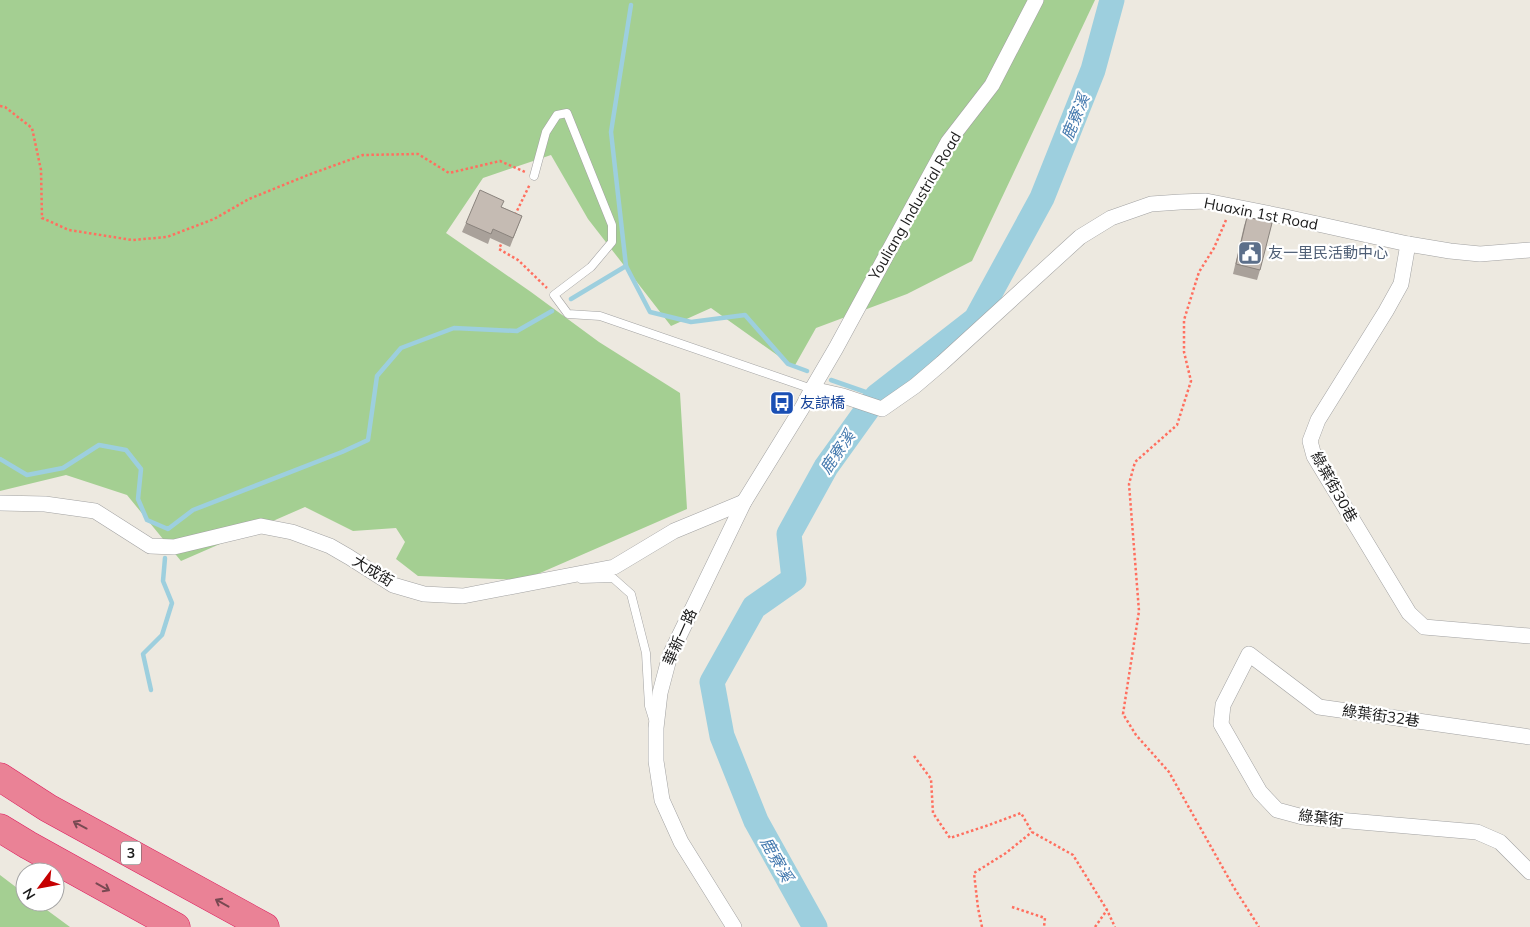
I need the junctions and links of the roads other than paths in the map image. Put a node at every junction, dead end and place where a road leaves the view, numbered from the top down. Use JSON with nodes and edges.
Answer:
{"nodes":[{"id":1,"x":1036,"y":0,"type":"edge"},
{"id":2,"x":534,"y":176,"type":"road end"},
{"id":3,"x":1408,"y":244,"type":"junction"},
{"id":4,"x":1530,"y":250,"type":"edge"},
{"id":5,"x":812,"y":388,"type":"junction"},
{"id":6,"x":744,"y":502,"type":"junction"},
{"id":7,"x":0,"y":503,"type":"edge"},
{"id":8,"x":539,"y":581,"type":"junction"},
{"id":9,"x":1530,"y":636,"type":"edge"},
{"id":10,"x":1249,"y":654,"type":"joint"},
{"id":11,"x":656,"y":728,"type":"junction"},
{"id":12,"x":1530,"y":737,"type":"edge"},
{"id":13,"x":0,"y":777,"type":"edge"},
{"id":14,"x":0,"y":828,"type":"edge"},
{"id":15,"x":1530,"y":872,"type":"edge"},
{"id":16,"x":176,"y":927,"type":"edge"},
{"id":17,"x":265,"y":927,"type":"edge"},
{"id":18,"x":734,"y":927,"type":"edge"}],
"edges":[{"from":1,"to":5,"type":"street","name":"Youliang Industrial Road"},
{"from":2,"to":5,"type":"lane"},
{"from":3,"to":4,"type":"street","name":"Huaxin 1st Road"},
{"from":3,"to":5,"type":"street","name":"Huaxin 1st Road"},
{"from":3,"to":9,"type":"street","name":"綠葉街30巷"},
{"from":5,"to":6,"type":"street","name":"華新一路"},
{"from":6,"to":8,"type":"street","name":"大成街"},
{"from":6,"to":11,"type":"street","name":"華新一路"},
{"from":7,"to":8,"type":"street","name":"大成街"},
{"from":8,"to":11,"type":"lane"},
{"from":10,"to":12,"type":"street","name":"綠葉街32巷"},
{"from":10,"to":15,"type":"street","name":"綠葉街"},
{"from":11,"to":18,"type":"street","name":"華新一路"},
{"from":17,"to":13,"type":"highway","number":"3","one_way":true},
{"from":14,"to":16,"type":"highway","one_way":true}]}
